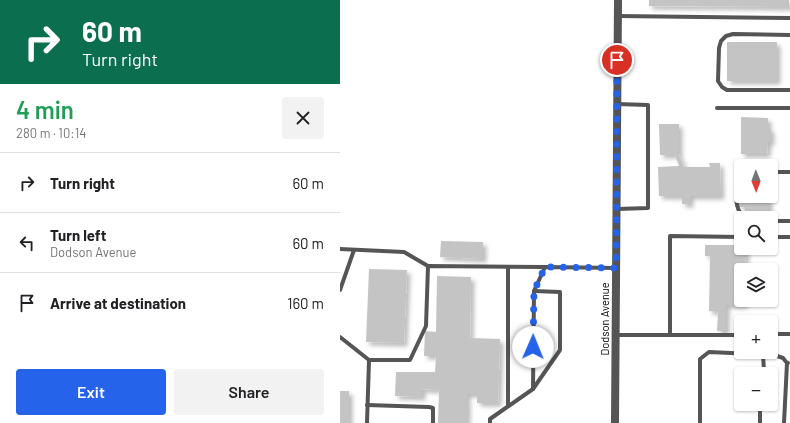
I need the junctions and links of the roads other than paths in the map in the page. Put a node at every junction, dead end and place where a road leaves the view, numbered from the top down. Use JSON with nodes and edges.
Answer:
{"nodes":[{"id":1,"x":618,"y":0,"type":"edge"},
{"id":2,"x":618,"y":16,"type":"junction"},
{"id":3,"x":790,"y":18,"type":"edge"},
{"id":4,"x":790,"y":35,"type":"edge"},
{"id":5,"x":790,"y":90,"type":"edge"},
{"id":6,"x":617,"y":104,"type":"junction"},
{"id":7,"x":717,"y":108,"type":"dead end"},
{"id":8,"x":790,"y":108,"type":"edge"},
{"id":9,"x":778,"y":172,"type":"edge"},
{"id":10,"x":790,"y":172,"type":"edge"},
{"id":11,"x":616,"y":209,"type":"junction"},
{"id":12,"x":778,"y":221,"type":"edge"},
{"id":13,"x":790,"y":221,"type":"edge"},
{"id":14,"x":734,"y":237,"type":"edge"},
{"id":15,"x":778,"y":237,"type":"edge"},
{"id":16,"x":790,"y":237,"type":"edge"},
{"id":17,"x":340,"y":250,"type":"edge"},
{"id":18,"x":354,"y":250,"type":"junction"},
{"id":19,"x":428,"y":266,"type":"junction"},
{"id":20,"x":508,"y":267,"type":"junction"},
{"id":21,"x":545,"y":267,"type":"junction"},
{"id":22,"x":616,"y":268,"type":"junction"},
{"id":23,"x":340,"y":290,"type":"edge"},
{"id":24,"x":534,"y":291,"type":"junction"},
{"id":25,"x":734,"y":334,"type":"edge"},
{"id":26,"x":778,"y":334,"type":"edge"},
{"id":27,"x":790,"y":334,"type":"edge"},
{"id":28,"x":615,"y":335,"type":"junction"},
{"id":29,"x":670,"y":335,"type":"junction"},
{"id":30,"x":340,"y":337,"type":"edge"},
{"id":31,"x":734,"y":353,"type":"edge"},
{"id":32,"x":778,"y":356,"type":"edge"},
{"id":33,"x":369,"y":360,"type":"junction"},
{"id":34,"x":789,"y":363,"type":"edge"},
{"id":35,"x":532,"y":389,"type":"junction"},
{"id":36,"x":367,"y":405,"type":"junction"},
{"id":37,"x":508,"y":406,"type":"junction"},
{"id":38,"x":760,"y":412,"type":"dead end"},
{"id":39,"x":367,"y":423,"type":"edge"},
{"id":40,"x":433,"y":423,"type":"edge"},
{"id":41,"x":490,"y":423,"type":"edge"},
{"id":42,"x":615,"y":423,"type":"edge"},
{"id":43,"x":700,"y":423,"type":"edge"},
{"id":44,"x":760,"y":423,"type":"edge"},
{"id":45,"x":784,"y":423,"type":"edge"}],
"edges":[{"from":1,"to":2,"type":"street","name":"Dodson Avenue"},
{"from":2,"to":3,"type":"lane"},
{"from":2,"to":6,"type":"street","name":"Dodson Avenue"},
{"from":4,"to":5,"type":"lane"},
{"from":6,"to":11,"type":"street","name":"Dodson Avenue"},
{"from":6,"to":11,"type":"lane"},
{"from":7,"to":8,"type":"lane"},
{"from":9,"to":10,"type":"lane"},
{"from":11,"to":22,"type":"street","name":"Dodson Avenue"},
{"from":12,"to":13,"type":"lane"},
{"from":14,"to":29,"type":"lane"},
{"from":15,"to":16,"type":"lane"},
{"from":17,"to":18,"type":"lane"},
{"from":18,"to":19,"type":"lane"},
{"from":18,"to":23,"type":"lane"},
{"from":19,"to":20,"type":"lane"},
{"from":19,"to":33,"type":"lane"},
{"from":20,"to":21,"type":"lane"},
{"from":20,"to":37,"type":"lane"},
{"from":21,"to":22,"type":"lane"},
{"from":21,"to":24,"type":"lane"},
{"from":22,"to":28,"type":"street","name":"Dodson Avenue"},
{"from":24,"to":35,"type":"lane"},
{"from":24,"to":35,"type":"lane"},
{"from":25,"to":29,"type":"lane"},
{"from":26,"to":27,"type":"lane"},
{"from":28,"to":29,"type":"lane"},
{"from":28,"to":42,"type":"street","name":"Dodson Avenue"},
{"from":30,"to":33,"type":"lane"},
{"from":31,"to":43,"type":"lane"},
{"from":32,"to":34,"type":"lane"},
{"from":33,"to":36,"type":"lane"},
{"from":34,"to":45,"type":"lane"},
{"from":35,"to":37,"type":"lane"},
{"from":36,"to":39,"type":"lane"},
{"from":36,"to":40,"type":"lane"},
{"from":37,"to":41,"type":"lane"},
{"from":38,"to":44,"type":"lane"}]}
